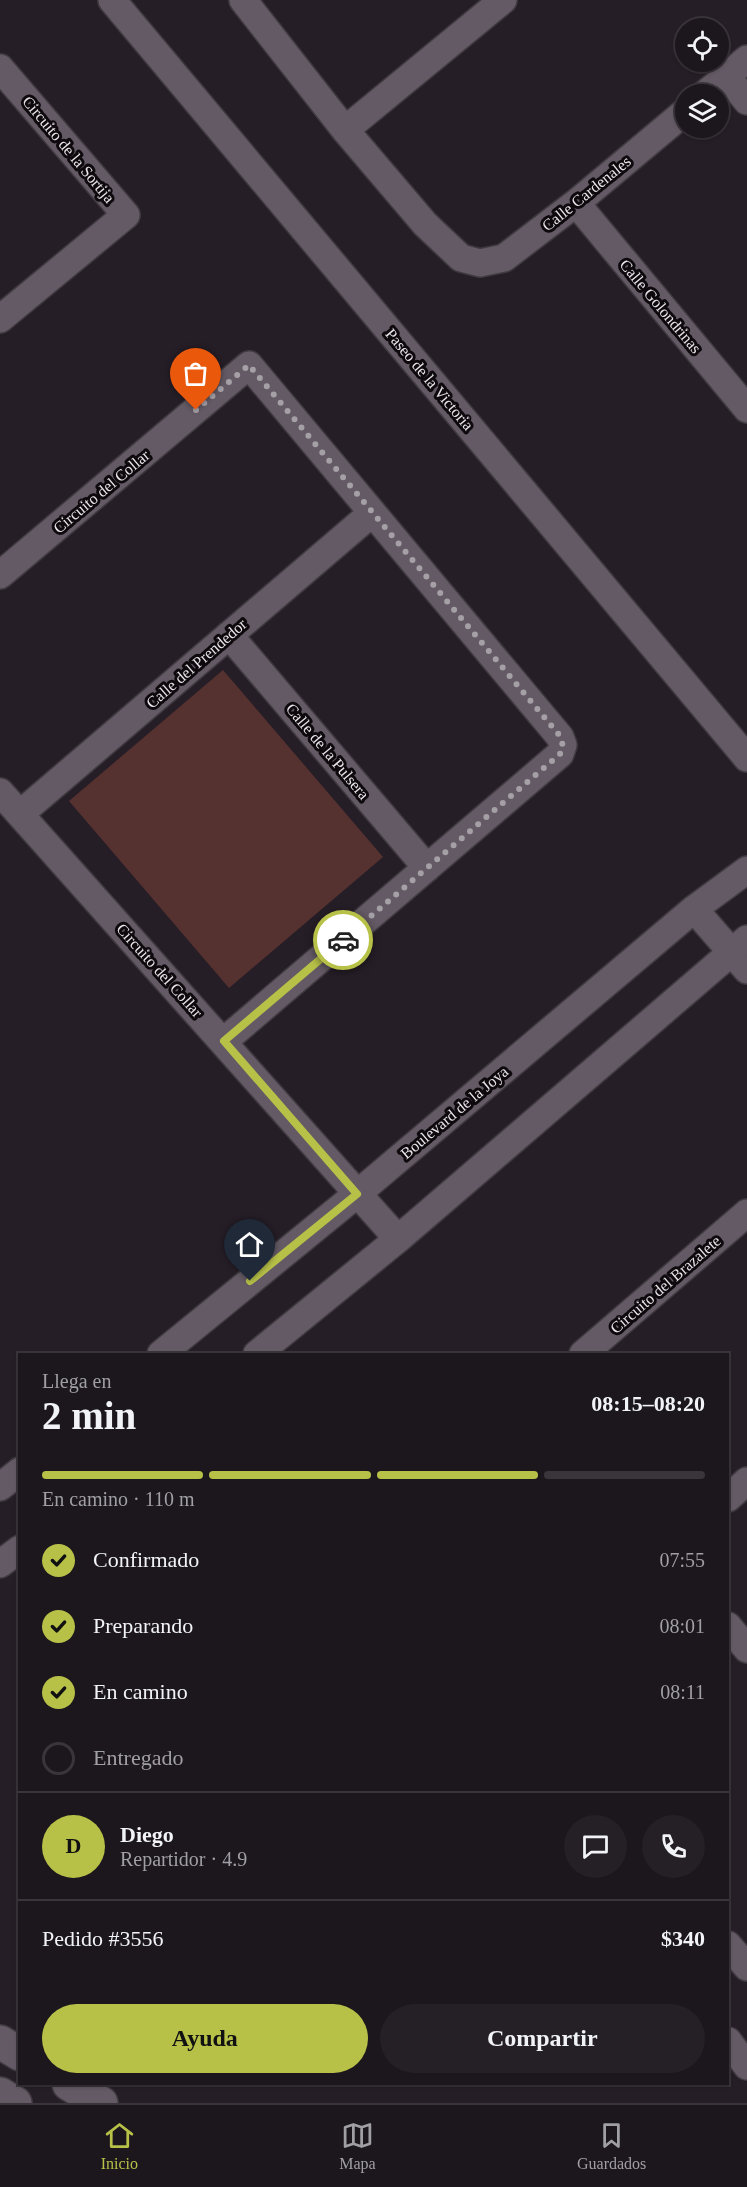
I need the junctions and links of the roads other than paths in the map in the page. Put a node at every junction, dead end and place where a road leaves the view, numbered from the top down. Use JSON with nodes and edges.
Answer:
{"nodes":[{"id":1,"x":112,"y":0,"type":"edge"},
{"id":2,"x":243,"y":0,"type":"edge"},
{"id":3,"x":503,"y":0,"type":"edge"},
{"id":4,"x":747,"y":59,"type":"edge"},
{"id":5,"x":0,"y":68,"type":"edge"},
{"id":6,"x":727,"y":77,"type":"junction"},
{"id":7,"x":718,"y":84,"type":"edge"},
{"id":8,"x":747,"y":101,"type":"edge"},
{"id":9,"x":675,"y":120,"type":"edge"},
{"id":10,"x":345,"y":130,"type":"junction"},
{"id":11,"x":576,"y":203,"type":"junction"},
{"id":12,"x":0,"y":319,"type":"edge"},
{"id":13,"x":747,"y":409,"type":"edge"},
{"id":14,"x":372,"y":513,"type":"junction"},
{"id":15,"x":0,"y":575,"type":"edge"},
{"id":16,"x":229,"y":634,"type":"junction"},
{"id":17,"x":747,"y":758,"type":"edge"},
{"id":18,"x":0,"y":792,"type":"edge"},
{"id":19,"x":21,"y":814,"type":"junction"},
{"id":20,"x":427,"y":868,"type":"junction"},
{"id":21,"x":747,"y":870,"type":"edge"},
{"id":22,"x":694,"y":909,"type":"junction"},
{"id":23,"x":742,"y":954,"type":"edge"},
{"id":24,"x":224,"y":1041,"type":"junction"},
{"id":25,"x":357,"y":1194,"type":"junction"},
{"id":26,"x":747,"y":1213,"type":"edge"},
{"id":27,"x":398,"y":1239,"type":"junction"},
{"id":28,"x":162,"y":1353,"type":"edge"},
{"id":29,"x":258,"y":1353,"type":"edge"},
{"id":30,"x":584,"y":1353,"type":"edge"},
{"id":31,"x":747,"y":1481,"type":"edge"},
{"id":32,"x":729,"y":1497,"type":"edge"},
{"id":33,"x":18,"y":1550,"type":"edge"},
{"id":34,"x":0,"y":1564,"type":"edge"},
{"id":35,"x":729,"y":1627,"type":"edge"},
{"id":36,"x":747,"y":1648,"type":"edge"},
{"id":37,"x":729,"y":1946,"type":"edge"},
{"id":38,"x":747,"y":1967,"type":"edge"},
{"id":39,"x":0,"y":2042,"type":"edge"},
{"id":40,"x":729,"y":2042,"type":"edge"},
{"id":41,"x":18,"y":2053,"type":"edge"},
{"id":42,"x":747,"y":2066,"type":"edge"},
{"id":43,"x":71,"y":2085,"type":"edge"},
{"id":44,"x":0,"y":2094,"type":"edge"},
{"id":45,"x":15,"y":2103,"type":"edge"},
{"id":46,"x":101,"y":2103,"type":"edge"}],
"edges":[{"from":1,"to":17,"type":"street","name":"Paseo de la Victoria"},
{"from":2,"to":10,"type":"street"},
{"from":3,"to":10,"type":"street"},
{"from":4,"to":6,"type":"street"},
{"from":5,"to":12,"type":"street","name":"Circuito de la Sortija"},
{"from":6,"to":7,"type":"street"},
{"from":6,"to":8,"type":"street"},
{"from":9,"to":11,"type":"street","name":"Calle Cardenales"},
{"from":10,"to":11,"type":"street","name":"Calle Cardenales"},
{"from":11,"to":13,"type":"street","name":"Calle Golondrinas"},
{"from":14,"to":15,"type":"street","name":"Circuito del Collar"},
{"from":14,"to":16,"type":"street","name":"Calle del Prendedor"},
{"from":14,"to":20,"type":"street","name":"Circuito del Collar"},
{"from":16,"to":19,"type":"street","name":"Calle del Prendedor"},
{"from":16,"to":20,"type":"street","name":"Calle de la Pulsera"},
{"from":18,"to":19,"type":"street","name":"Circuito del Collar"},
{"from":19,"to":24,"type":"street","name":"Circuito del Collar"},
{"from":20,"to":24,"type":"street","name":"Circuito del Collar"},
{"from":21,"to":22,"type":"street","name":"Boulevard de la Joya"},
{"from":22,"to":23,"type":"street"},
{"from":22,"to":25,"type":"street","name":"Boulevard de la Joya"},
{"from":23,"to":27,"type":"street"},
{"from":24,"to":25,"type":"street","name":"Circuito del Collar"},
{"from":25,"to":27,"type":"street","name":"Circuito del Collar"},
{"from":25,"to":28,"type":"street","name":"Boulevard de la Joya"},
{"from":26,"to":30,"type":"street","name":"Circuito del Brazalete"},
{"from":27,"to":29,"type":"street"},
{"from":31,"to":32,"type":"street"},
{"from":33,"to":34,"type":"street"},
{"from":35,"to":36,"type":"street"},
{"from":37,"to":38,"type":"street"},
{"from":39,"to":41,"type":"street"},
{"from":40,"to":42,"type":"street"},
{"from":43,"to":46,"type":"street"},
{"from":44,"to":45,"type":"street"}]}
